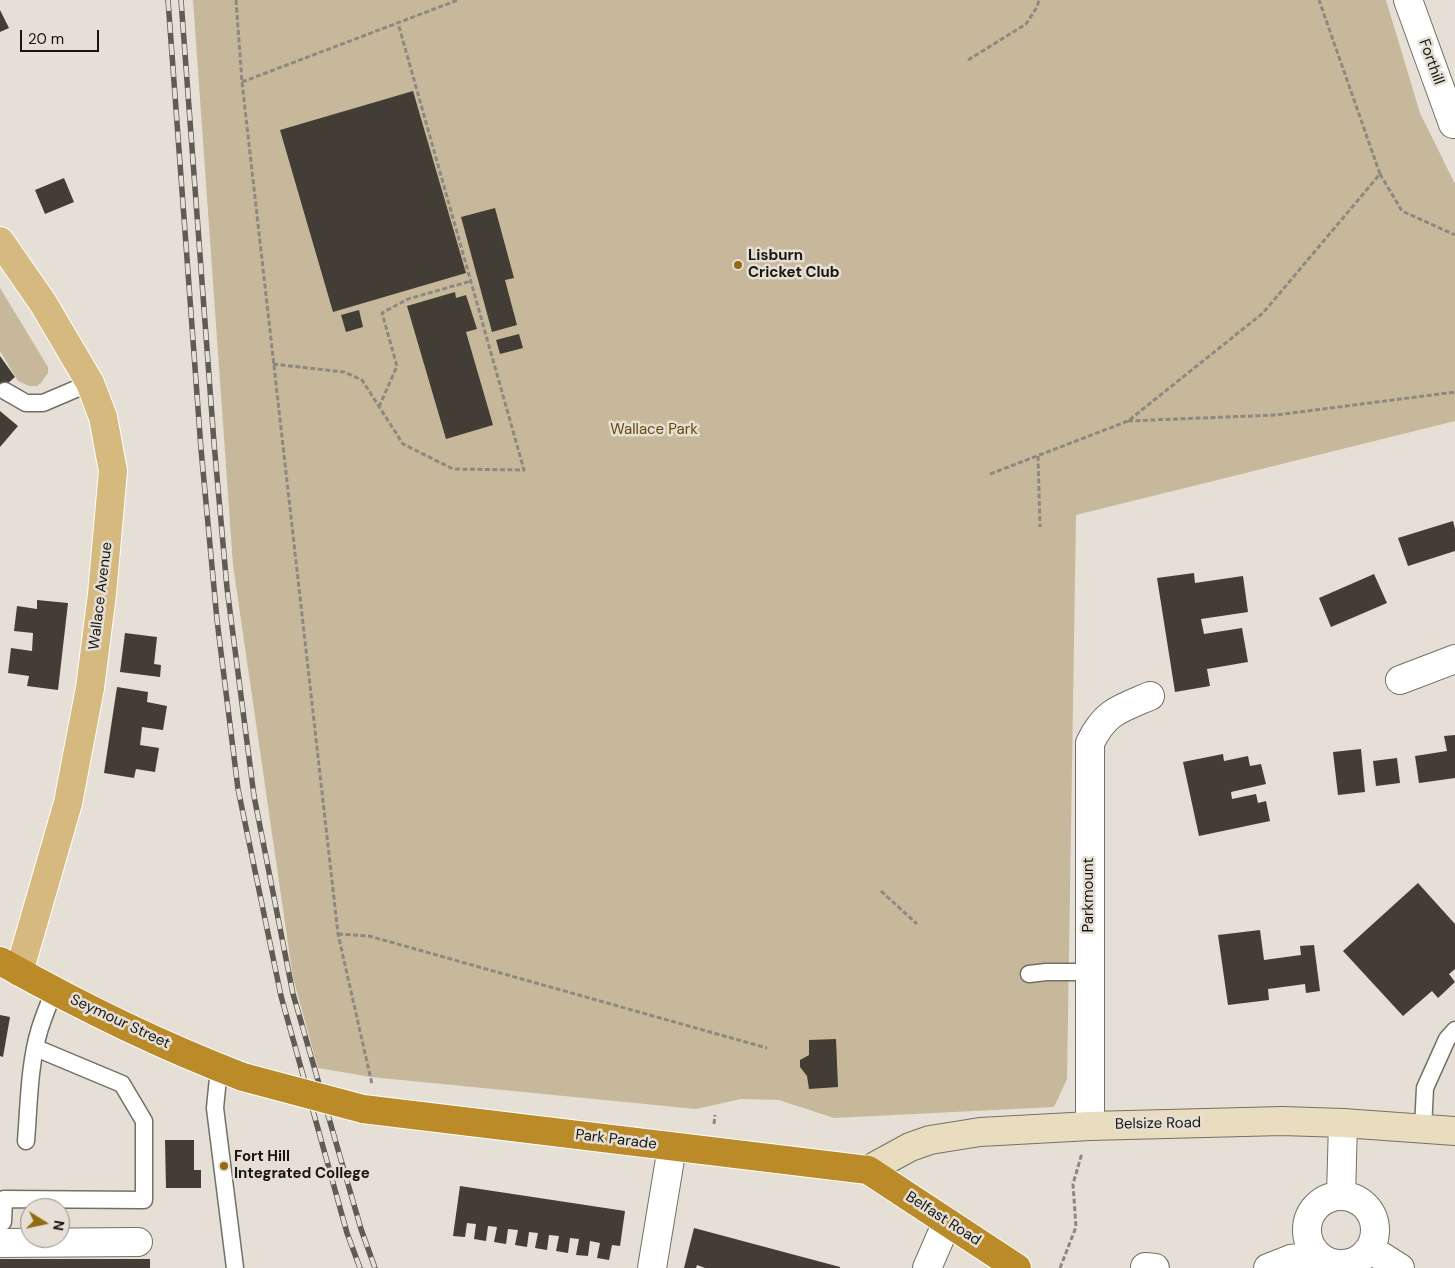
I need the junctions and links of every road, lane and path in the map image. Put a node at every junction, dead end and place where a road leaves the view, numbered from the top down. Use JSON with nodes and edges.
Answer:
{"nodes":[{"id":1,"x":236,"y":0,"type":"edge"},
{"id":2,"x":458,"y":0,"type":"edge"},
{"id":3,"x":1039,"y":0,"type":"edge"},
{"id":4,"x":1319,"y":0,"type":"edge"},
{"id":5,"x":1408,"y":0,"type":"edge"},
{"id":6,"x":398,"y":23,"type":"junction"},
{"id":7,"x":968,"y":60,"type":"dead end"},
{"id":8,"x":242,"y":82,"type":"junction"},
{"id":9,"x":1454,"y":124,"type":"dead end"},
{"id":10,"x":1380,"y":174,"type":"junction"},
{"id":11,"x":1455,"y":235,"type":"edge"},
{"id":12,"x":0,"y":241,"type":"edge"},
{"id":13,"x":471,"y":281,"type":"junction"},
{"id":14,"x":273,"y":364,"type":"junction"},
{"id":15,"x":90,"y":383,"type":"junction"},
{"id":16,"x":5,"y":391,"type":"dead end"},
{"id":17,"x":1455,"y":392,"type":"edge"},
{"id":18,"x":379,"y":407,"type":"junction"},
{"id":19,"x":1128,"y":421,"type":"junction"},
{"id":20,"x":1038,"y":456,"type":"junction"},
{"id":21,"x":990,"y":474,"type":"dead end"},
{"id":22,"x":1040,"y":527,"type":"dead end"},
{"id":23,"x":1455,"y":659,"type":"edge"},
{"id":24,"x":1400,"y":680,"type":"dead end"},
{"id":25,"x":1150,"y":696,"type":"dead end"},
{"id":26,"x":881,"y":891,"type":"dead end"},
{"id":27,"x":917,"y":924,"type":"dead end"},
{"id":28,"x":338,"y":934,"type":"junction"},
{"id":29,"x":10,"y":967,"type":"edge"},
{"id":30,"x":1089,"y":972,"type":"junction"},
{"id":31,"x":1029,"y":974,"type":"dead end"},
{"id":32,"x":54,"y":991,"type":"junction"},
{"id":33,"x":1455,"y":1030,"type":"edge"},
{"id":34,"x":36,"y":1048,"type":"junction"},
{"id":35,"x":767,"y":1048,"type":"dead end"},
{"id":36,"x":231,"y":1072,"type":"junction"},
{"id":37,"x":371,"y":1110,"type":"junction"},
{"id":38,"x":1343,"y":1123,"type":"junction"},
{"id":39,"x":1090,"y":1126,"type":"junction"},
{"id":40,"x":1423,"y":1128,"type":"junction"},
{"id":41,"x":1455,"y":1131,"type":"edge"},
{"id":42,"x":26,"y":1141,"type":"dead end"},
{"id":43,"x":672,"y":1147,"type":"junction"},
{"id":44,"x":868,"y":1170,"type":"junction"},
{"id":45,"x":1341,"y":1196,"type":"junction"},
{"id":46,"x":0,"y":1222,"type":"edge"},
{"id":47,"x":947,"y":1222,"type":"junction"},
{"id":48,"x":0,"y":1242,"type":"edge"},
{"id":49,"x":138,"y":1242,"type":"dead end"},
{"id":50,"x":1370,"y":1249,"type":"junction"},
{"id":51,"x":1333,"y":1263,"type":"edge"},
{"id":52,"x":235,"y":1268,"type":"edge"},
{"id":53,"x":652,"y":1268,"type":"edge"},
{"id":54,"x":927,"y":1268,"type":"edge"},
{"id":55,"x":1017,"y":1268,"type":"edge"},
{"id":56,"x":1060,"y":1268,"type":"edge"},
{"id":57,"x":1145,"y":1268,"type":"edge"},
{"id":58,"x":1155,"y":1268,"type":"edge"},
{"id":59,"x":1268,"y":1268,"type":"edge"},
{"id":60,"x":1400,"y":1268,"type":"edge"}],
"edges":[{"from":1,"to":8,"type":"path"},
{"from":2,"to":6,"type":"path"},
{"from":3,"to":7,"type":"path"},
{"from":4,"to":10,"type":"path"},
{"from":5,"to":9,"type":"street","name":"Forthill"},
{"from":6,"to":8,"type":"path"},
{"from":6,"to":13,"type":"path"},
{"from":8,"to":14,"type":"path"},
{"from":10,"to":11,"type":"path"},
{"from":10,"to":19,"type":"path"},
{"from":12,"to":15,"type":"main road","name":"Wallace Avenue"},
{"from":13,"to":18,"type":"path"},
{"from":13,"to":18,"type":"path"},
{"from":14,"to":18,"type":"path"},
{"from":14,"to":28,"type":"path"},
{"from":15,"to":16,"type":"lane"},
{"from":15,"to":29,"type":"main road","name":"Wallace Avenue"},
{"from":17,"to":19,"type":"path"},
{"from":19,"to":20,"type":"path"},
{"from":20,"to":21,"type":"path"},
{"from":20,"to":22,"type":"path"},
{"from":23,"to":24,"type":"street"},
{"from":25,"to":30,"type":"street","name":"Parkmount"},
{"from":26,"to":27,"type":"path"},
{"from":28,"to":35,"type":"path"},
{"from":28,"to":37,"type":"path"},
{"from":29,"to":32,"type":"highway","name":"Seymour Street"},
{"from":30,"to":31,"type":"lane"},
{"from":30,"to":39,"type":"street","name":"Parkmount"},
{"from":32,"to":34,"type":"lane"},
{"from":32,"to":36,"type":"highway","name":"Seymour Street"},
{"from":33,"to":40,"type":"lane"},
{"from":34,"to":42,"type":"lane"},
{"from":34,"to":46,"type":"lane"},
{"from":36,"to":37,"type":"highway","name":"Seymour Street","bridge":true},
{"from":36,"to":52,"type":"lane"},
{"from":37,"to":43,"type":"highway","name":"Park Parade"},
{"from":38,"to":39,"type":"street","name":"Belsize Road"},
{"from":38,"to":40,"type":"street","name":"Belsize Road"},
{"from":38,"to":45,"type":"street"},
{"from":39,"to":44,"type":"street","name":"Belsize Road"},
{"from":39,"to":56,"type":"path"},
{"from":40,"to":41,"type":"street","name":"Belsize Road"},
{"from":43,"to":44,"type":"highway","name":"Park Parade"},
{"from":43,"to":53,"type":"street"},
{"from":44,"to":47,"type":"highway","name":"Belfast Road"},
{"from":45,"to":50,"type":"street"},
{"from":45,"to":51,"type":"street"},
{"from":47,"to":54,"type":"street"},
{"from":47,"to":55,"type":"highway","name":"Belfast Road"},
{"from":48,"to":49,"type":"street"},
{"from":50,"to":51,"type":"street"},
{"from":50,"to":60,"type":"street"},
{"from":51,"to":59,"type":"street"},
{"from":57,"to":58,"type":"street"}]}
